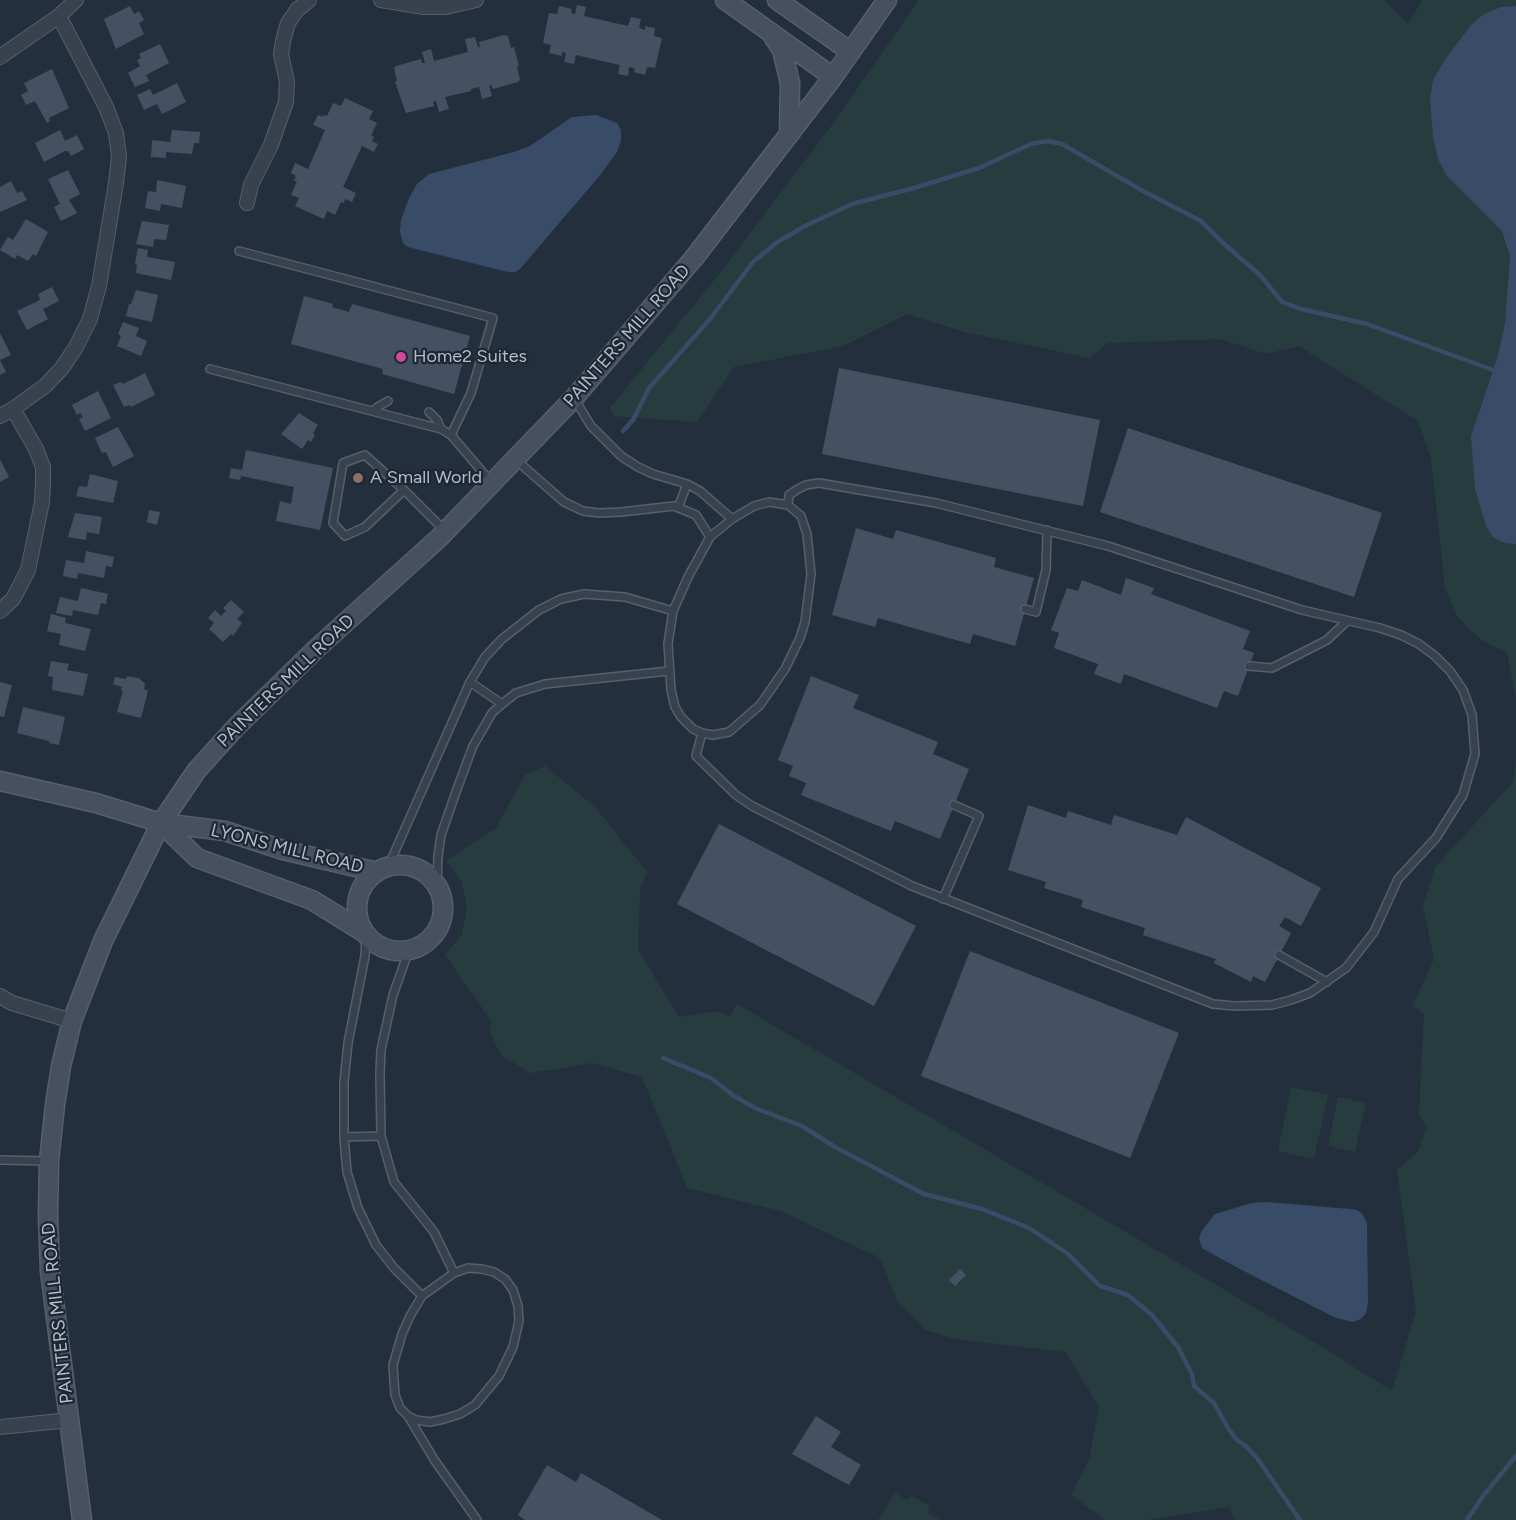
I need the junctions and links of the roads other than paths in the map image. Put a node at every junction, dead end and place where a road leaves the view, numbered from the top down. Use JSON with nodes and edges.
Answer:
{"nodes":[{"id":1,"x":76,"y":0,"type":"edge"},
{"id":2,"x":309,"y":0,"type":"edge"},
{"id":3,"x":381,"y":0,"type":"edge"},
{"id":4,"x":476,"y":0,"type":"edge"},
{"id":5,"x":724,"y":0,"type":"edge"},
{"id":6,"x":777,"y":0,"type":"edge"},
{"id":7,"x":887,"y":0,"type":"edge"},
{"id":8,"x":59,"y":16,"type":"junction"},
{"id":9,"x":772,"y":34,"type":"junction"},
{"id":10,"x":851,"y":52,"type":"junction"},
{"id":11,"x":0,"y":57,"type":"edge"},
{"id":12,"x":833,"y":77,"type":"junction"},
{"id":13,"x":789,"y":135,"type":"junction"},
{"id":14,"x":247,"y":203,"type":"dead end"},
{"id":15,"x":239,"y":250,"type":"dead end"},
{"id":16,"x":210,"y":369,"type":"dead end"},
{"id":17,"x":574,"y":398,"type":"junction"},
{"id":18,"x":388,"y":401,"type":"dead end"},
{"id":19,"x":13,"y":409,"type":"junction"},
{"id":20,"x":374,"y":411,"type":"junction"},
{"id":21,"x":429,"y":412,"type":"dead end"},
{"id":22,"x":0,"y":416,"type":"edge"},
{"id":23,"x":441,"y":429,"type":"junction"},
{"id":24,"x":452,"y":435,"type":"junction"},
{"id":25,"x":516,"y":460,"type":"junction"},
{"id":26,"x":492,"y":484,"type":"junction"},
{"id":27,"x":687,"y":484,"type":"junction"},
{"id":28,"x":404,"y":490,"type":"junction"},
{"id":29,"x":788,"y":505,"type":"junction"},
{"id":30,"x":678,"y":508,"type":"junction"},
{"id":31,"x":732,"y":519,"type":"junction"},
{"id":32,"x":1047,"y":530,"type":"junction"},
{"id":33,"x":445,"y":531,"type":"junction"},
{"id":34,"x":710,"y":537,"type":"junction"},
{"id":35,"x":1025,"y":609,"type":"dead end"},
{"id":36,"x":0,"y":611,"type":"edge"},
{"id":37,"x":673,"y":611,"type":"junction"},
{"id":38,"x":1346,"y":621,"type":"junction"},
{"id":39,"x":1250,"y":666,"type":"dead end"},
{"id":40,"x":669,"y":671,"type":"junction"},
{"id":41,"x":470,"y":682,"type":"junction"},
{"id":42,"x":502,"y":704,"type":"junction"},
{"id":43,"x":702,"y":733,"type":"junction"},
{"id":44,"x":0,"y":781,"type":"edge"},
{"id":45,"x":954,"y":805,"type":"dead end"},
{"id":46,"x":161,"y":823,"type":"junction"},
{"id":47,"x":383,"y":869,"type":"junction"},
{"id":48,"x":437,"y":886,"type":"junction"},
{"id":49,"x":944,"y":899,"type":"junction"},
{"id":50,"x":366,"y":934,"type":"junction"},
{"id":51,"x":409,"y":950,"type":"junction"},
{"id":52,"x":1279,"y":956,"type":"dead end"},
{"id":53,"x":1327,"y":982,"type":"junction"},
{"id":54,"x":0,"y":996,"type":"edge"},
{"id":55,"x":72,"y":1021,"type":"junction"},
{"id":56,"x":381,"y":1136,"type":"junction"},
{"id":57,"x":344,"y":1137,"type":"junction"},
{"id":58,"x":0,"y":1160,"type":"edge"},
{"id":59,"x":49,"y":1161,"type":"junction"},
{"id":60,"x":454,"y":1273,"type":"junction"},
{"id":61,"x":422,"y":1296,"type":"junction"},
{"id":62,"x":408,"y":1416,"type":"junction"},
{"id":63,"x":70,"y":1420,"type":"junction"},
{"id":64,"x":0,"y":1427,"type":"edge"},
{"id":65,"x":82,"y":1520,"type":"edge"},
{"id":66,"x":477,"y":1520,"type":"edge"}],
"edges":[{"from":1,"to":8,"type":"street"},
{"from":2,"to":14,"type":"street"},
{"from":3,"to":4,"type":"street"},
{"from":5,"to":9,"type":"main road"},
{"from":6,"to":10,"type":"main road"},
{"from":7,"to":10,"type":"main road","name":"PAINTERS MILL ROAD"},
{"from":8,"to":11,"type":"street"},
{"from":8,"to":19,"type":"street"},
{"from":9,"to":12,"type":"main road"},
{"from":9,"to":13,"type":"main road"},
{"from":10,"to":12,"type":"main road","name":"PAINTERS MILL ROAD"},
{"from":12,"to":13,"type":"main road","name":"PAINTERS MILL ROAD"},
{"from":13,"to":17,"type":"main road","name":"PAINTERS MILL ROAD"},
{"from":15,"to":24,"type":"lane"},
{"from":16,"to":20,"type":"lane"},
{"from":17,"to":25,"type":"main road","name":"PAINTERS MILL ROAD"},
{"from":17,"to":27,"type":"lane"},
{"from":18,"to":20,"type":"lane"},
{"from":19,"to":22,"type":"street"},
{"from":19,"to":36,"type":"street"},
{"from":20,"to":23,"type":"lane"},
{"from":21,"to":23,"type":"lane"},
{"from":23,"to":24,"type":"lane"},
{"from":24,"to":26,"type":"lane"},
{"from":25,"to":26,"type":"main road","name":"PAINTERS MILL ROAD"},
{"from":25,"to":30,"type":"lane"},
{"from":26,"to":33,"type":"main road","name":"PAINTERS MILL ROAD"},
{"from":27,"to":30,"type":"lane"},
{"from":27,"to":31,"type":"lane"},
{"from":28,"to":28,"type":"lane"},
{"from":28,"to":33,"type":"lane"},
{"from":29,"to":31,"type":"lane"},
{"from":29,"to":32,"type":"lane"},
{"from":29,"to":43,"type":"lane"},
{"from":30,"to":34,"type":"lane"},
{"from":31,"to":34,"type":"lane"},
{"from":32,"to":35,"type":"lane"},
{"from":32,"to":38,"type":"lane"},
{"from":33,"to":46,"type":"main road","name":"PAINTERS MILL ROAD"},
{"from":34,"to":37,"type":"lane"},
{"from":37,"to":40,"type":"lane"},
{"from":37,"to":41,"type":"lane"},
{"from":38,"to":39,"type":"lane"},
{"from":38,"to":53,"type":"lane"},
{"from":40,"to":42,"type":"lane"},
{"from":40,"to":43,"type":"lane"},
{"from":41,"to":42,"type":"lane"},
{"from":41,"to":47,"type":"lane"},
{"from":42,"to":48,"type":"lane"},
{"from":43,"to":49,"type":"lane"},
{"from":44,"to":46,"type":"main road","name":"LYONS MILL ROAD"},
{"from":45,"to":49,"type":"lane"},
{"from":46,"to":47,"type":"main road","name":"LYONS MILL ROAD"},
{"from":46,"to":50,"type":"main road","name":"LYONS MILL ROAD"},
{"from":46,"to":55,"type":"main road","name":"PAINTERS MILL ROAD"},
{"from":47,"to":48,"type":"main road","name":"LYONS MILL ROAD"},
{"from":47,"to":50,"type":"main road","name":"LYONS MILL ROAD"},
{"from":48,"to":51,"type":"main road"},
{"from":49,"to":53,"type":"lane"},
{"from":50,"to":51,"type":"main road","name":"LYONS MILL ROAD"},
{"from":50,"to":57,"type":"lane"},
{"from":51,"to":56,"type":"lane"},
{"from":52,"to":53,"type":"lane"},
{"from":54,"to":55,"type":"street"},
{"from":55,"to":59,"type":"main road","name":"PAINTERS MILL ROAD"},
{"from":56,"to":57,"type":"lane"},
{"from":56,"to":60,"type":"lane"},
{"from":57,"to":61,"type":"lane"},
{"from":58,"to":59,"type":"lane"},
{"from":59,"to":63,"type":"main road","name":"PAINTERS MILL ROAD"},
{"from":60,"to":61,"type":"lane"},
{"from":60,"to":62,"type":"lane"},
{"from":61,"to":62,"type":"lane"},
{"from":62,"to":66,"type":"lane"},
{"from":63,"to":64,"type":"street"},
{"from":63,"to":65,"type":"main road","name":"PAINTERS MILL ROAD"}]}
